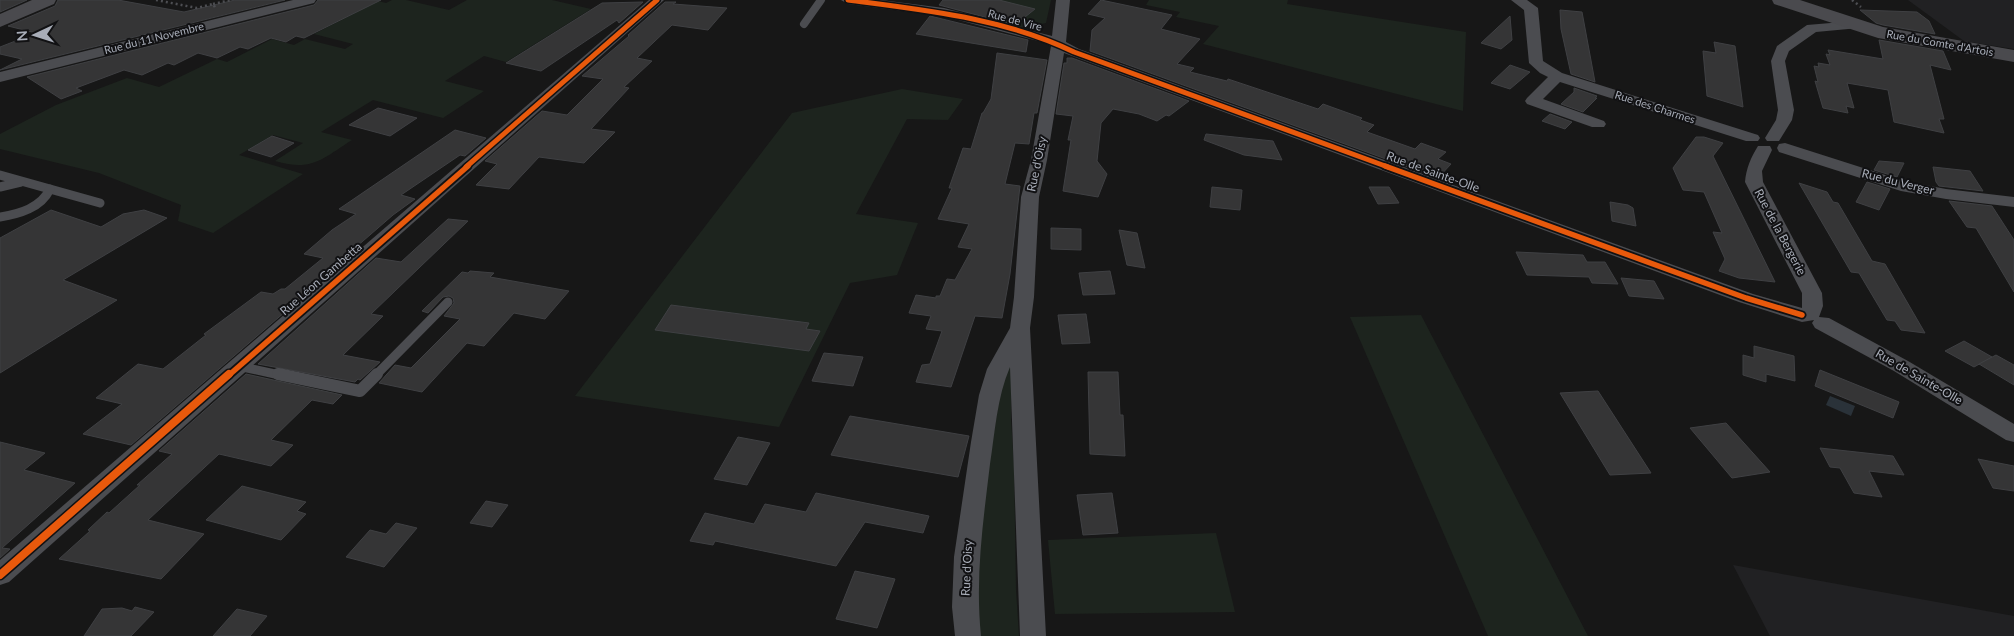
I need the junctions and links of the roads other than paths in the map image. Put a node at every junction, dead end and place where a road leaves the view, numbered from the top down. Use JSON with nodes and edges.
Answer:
{"nodes":[{"id":1,"x":34,"y":0,"type":"edge"},
{"id":2,"x":47,"y":0,"type":"edge"},
{"id":3,"x":309,"y":0,"type":"edge"},
{"id":4,"x":657,"y":0,"type":"edge"},
{"id":5,"x":821,"y":0,"type":"edge"},
{"id":6,"x":848,"y":0,"type":"edge"},
{"id":7,"x":1063,"y":0,"type":"edge"},
{"id":8,"x":1518,"y":0,"type":"edge"},
{"id":9,"x":1790,"y":3,"type":"edge"},
{"id":10,"x":0,"y":16,"type":"edge"},
{"id":11,"x":0,"y":21,"type":"edge"},
{"id":12,"x":804,"y":24,"type":"dead end"},
{"id":13,"x":1854,"y":25,"type":"junction"},
{"id":14,"x":1812,"y":28,"type":"junction"},
{"id":15,"x":1059,"y":44,"type":"junction"},
{"id":16,"x":2014,"y":56,"type":"edge"},
{"id":17,"x":1557,"y":76,"type":"junction"},
{"id":18,"x":0,"y":77,"type":"edge"},
{"id":19,"x":1598,"y":124,"type":"dead end"},
{"id":20,"x":1768,"y":144,"type":"junction"},
{"id":21,"x":0,"y":174,"type":"edge"},
{"id":22,"x":24,"y":182,"type":"junction"},
{"id":23,"x":0,"y":187,"type":"edge"},
{"id":24,"x":50,"y":189,"type":"junction"},
{"id":25,"x":2014,"y":202,"type":"edge"},
{"id":26,"x":100,"y":203,"type":"dead end"},
{"id":27,"x":0,"y":217,"type":"edge"},
{"id":28,"x":448,"y":302,"type":"dead end"},
{"id":29,"x":1812,"y":317,"type":"junction"},
{"id":30,"x":1020,"y":328,"type":"junction"},
{"id":31,"x":238,"y":366,"type":"junction"},
{"id":32,"x":2014,"y":434,"type":"edge"},
{"id":33,"x":0,"y":575,"type":"edge"},
{"id":34,"x":968,"y":636,"type":"edge"},
{"id":35,"x":1033,"y":636,"type":"edge"}],
"edges":[{"from":1,"to":10,"type":"main road"},
{"from":2,"to":11,"type":"main road"},
{"from":3,"to":18,"type":"street","name":"Rue du 11 Novembre"},
{"from":4,"to":31,"type":"street","name":"Rue Léon Gambetta"},
{"from":5,"to":12,"type":"lane"},
{"from":6,"to":15,"type":"street","name":"Rue de Vire"},
{"from":7,"to":15,"type":"street","name":"Rue d'Oisy"},
{"from":8,"to":17,"type":"street","name":"Rue des Charmes"},
{"from":9,"to":13,"type":"main road","name":"Rue du Comte d'Artois"},
{"from":9,"to":14,"type":"street"},
{"from":13,"to":14,"type":"street","name":"Rue de la Bergerie"},
{"from":13,"to":16,"type":"main road","name":"Rue du Comte d'Artois"},
{"from":14,"to":20,"type":"street","name":"Rue de la Bergerie"},
{"from":15,"to":29,"type":"street","name":"Rue de Sainte-Olle"},
{"from":15,"to":30,"type":"street","name":"Rue d'Oisy"},
{"from":17,"to":19,"type":"street"},
{"from":17,"to":20,"type":"street","name":"Rue des Charmes"},
{"from":20,"to":25,"type":"street","name":"Rue du Verger"},
{"from":20,"to":29,"type":"street","name":"Rue de la Bergerie"},
{"from":21,"to":22,"type":"lane"},
{"from":22,"to":23,"type":"lane"},
{"from":22,"to":24,"type":"lane"},
{"from":24,"to":26,"type":"lane"},
{"from":24,"to":27,"type":"lane"},
{"from":28,"to":31,"type":"lane"},
{"from":29,"to":32,"type":"street","name":"Rue de Sainte-Olle"},
{"from":30,"to":34,"type":"street","name":"Rue d'Oisy"},
{"from":30,"to":35,"type":"street","name":"Rue d'Oisy"},
{"from":31,"to":33,"type":"street","name":"Rue Léon Gambetta"}]}
